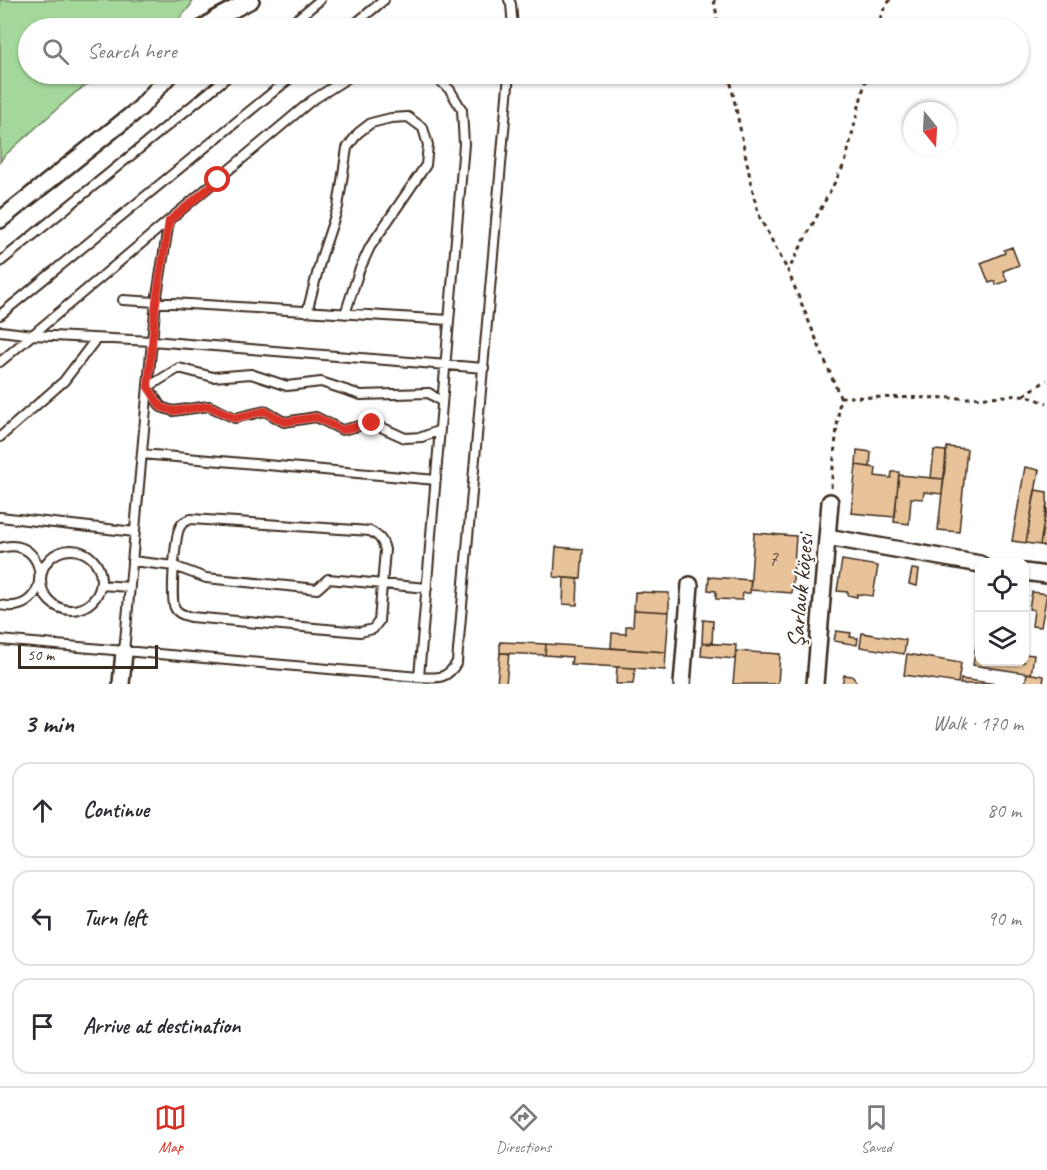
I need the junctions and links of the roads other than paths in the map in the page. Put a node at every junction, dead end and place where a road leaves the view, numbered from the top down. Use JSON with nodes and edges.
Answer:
{"nodes":[{"id":1,"x":251,"y":0,"type":"edge"},
{"id":2,"x":321,"y":0,"type":"edge"},
{"id":3,"x":384,"y":0,"type":"edge"},
{"id":4,"x":509,"y":0,"type":"edge"},
{"id":5,"x":217,"y":18,"type":"edge"},
{"id":6,"x":298,"y":18,"type":"edge"},
{"id":7,"x":362,"y":18,"type":"edge"},
{"id":8,"x":512,"y":18,"type":"edge"},
{"id":9,"x":161,"y":84,"type":"edge"},
{"id":10,"x":219,"y":84,"type":"edge"},
{"id":11,"x":283,"y":84,"type":"edge"},
{"id":12,"x":338,"y":84,"type":"edge"},
{"id":13,"x":444,"y":84,"type":"edge"},
{"id":14,"x":508,"y":84,"type":"edge"},
{"id":15,"x":0,"y":220,"type":"edge"},
{"id":16,"x":169,"y":221,"type":"junction"},
{"id":17,"x":0,"y":262,"type":"edge"},
{"id":18,"x":123,"y":300,"type":"dead end"},
{"id":19,"x":156,"y":302,"type":"junction"},
{"id":20,"x":307,"y":312,"type":"junction"},
{"id":21,"x":345,"y":314,"type":"junction"},
{"id":22,"x":0,"y":315,"type":"edge"},
{"id":23,"x":449,"y":321,"type":"junction"},
{"id":24,"x":0,"y":331,"type":"edge"},
{"id":25,"x":33,"y":335,"type":"junction"},
{"id":26,"x":96,"y":339,"type":"junction"},
{"id":27,"x":152,"y":341,"type":"junction"},
{"id":28,"x":0,"y":362,"type":"edge"},
{"id":29,"x":445,"y":363,"type":"junction"},
{"id":30,"x":484,"y":368,"type":"junction"},
{"id":31,"x":148,"y":387,"type":"junction"},
{"id":32,"x":442,"y":402,"type":"junction"},
{"id":33,"x":440,"y":430,"type":"junction"},
{"id":34,"x":0,"y":437,"type":"edge"},
{"id":35,"x":142,"y":454,"type":"junction"},
{"id":36,"x":436,"y":480,"type":"junction"},
{"id":37,"x":830,"y":502,"type":"road end"},
{"id":38,"x":0,"y":517,"type":"edge"},
{"id":39,"x":135,"y":532,"type":"junction"},
{"id":40,"x":827,"y":537,"type":"junction"},
{"id":41,"x":0,"y":548,"type":"edge"},
{"id":42,"x":132,"y":561,"type":"junction"},
{"id":43,"x":975,"y":563,"type":"edge"},
{"id":44,"x":174,"y":566,"type":"junction"},
{"id":45,"x":1029,"y":573,"type":"edge"},
{"id":46,"x":1047,"y":575,"type":"edge"},
{"id":47,"x":40,"y":577,"type":"junction"},
{"id":48,"x":382,"y":584,"type":"junction"},
{"id":49,"x":100,"y":585,"type":"junction"},
{"id":50,"x":690,"y":585,"type":"dead end"},
{"id":51,"x":130,"y":586,"type":"junction"},
{"id":52,"x":427,"y":588,"type":"junction"},
{"id":53,"x":0,"y":604,"type":"edge"},
{"id":54,"x":0,"y":640,"type":"edge"},
{"id":55,"x":124,"y":652,"type":"junction"},
{"id":56,"x":419,"y":677,"type":"junction"},
{"id":57,"x":121,"y":684,"type":"edge"},
{"id":58,"x":682,"y":684,"type":"edge"},
{"id":59,"x":815,"y":684,"type":"edge"}],
"edges":[{"from":1,"to":5,"type":"street"},
{"from":2,"to":6,"type":"lane"},
{"from":3,"to":7,"type":"lane"},
{"from":4,"to":8,"type":"lane"},
{"from":9,"to":15,"type":"street"},
{"from":10,"to":17,"type":"lane"},
{"from":11,"to":22,"type":"lane"},
{"from":12,"to":16,"type":"lane"},
{"from":13,"to":23,"type":"lane"},
{"from":14,"to":30,"type":"lane"},
{"from":16,"to":19,"type":"lane"},
{"from":16,"to":25,"type":"lane"},
{"from":18,"to":19,"type":"lane"},
{"from":19,"to":20,"type":"lane"},
{"from":19,"to":27,"type":"lane"},
{"from":20,"to":21,"type":"lane"},
{"from":20,"to":21,"type":"lane"},
{"from":21,"to":23,"type":"lane"},
{"from":23,"to":29,"type":"lane"},
{"from":24,"to":25,"type":"lane"},
{"from":25,"to":26,"type":"lane"},
{"from":25,"to":28,"type":"lane"},
{"from":26,"to":27,"type":"lane"},
{"from":26,"to":34,"type":"lane"},
{"from":27,"to":29,"type":"lane"},
{"from":27,"to":31,"type":"lane"},
{"from":29,"to":30,"type":"lane"},
{"from":29,"to":32,"type":"lane"},
{"from":30,"to":56,"type":"lane"},
{"from":31,"to":32,"type":"lane"},
{"from":31,"to":33,"type":"lane"},
{"from":31,"to":35,"type":"lane"},
{"from":32,"to":33,"type":"lane"},
{"from":33,"to":36,"type":"lane"},
{"from":35,"to":36,"type":"lane"},
{"from":35,"to":39,"type":"lane"},
{"from":36,"to":52,"type":"lane"},
{"from":37,"to":40,"type":"street","name":"Şarlauk köçesi"},
{"from":38,"to":39,"type":"lane"},
{"from":39,"to":42,"type":"lane"},
{"from":40,"to":43,"type":"street"},
{"from":40,"to":59,"type":"street","name":"Şarlauk köçesi"},
{"from":41,"to":47,"type":"lane"},
{"from":42,"to":44,"type":"lane"},
{"from":42,"to":51,"type":"lane"},
{"from":44,"to":48,"type":"lane"},
{"from":44,"to":48,"type":"lane"},
{"from":44,"to":48,"type":"lane"},
{"from":45,"to":46,"type":"street"},
{"from":47,"to":49,"type":"lane"},
{"from":47,"to":49,"type":"lane"},
{"from":47,"to":53,"type":"lane"},
{"from":48,"to":52,"type":"lane"},
{"from":49,"to":51,"type":"lane"},
{"from":50,"to":58,"type":"street"},
{"from":51,"to":55,"type":"lane"},
{"from":52,"to":56,"type":"lane"},
{"from":54,"to":55,"type":"lane"},
{"from":55,"to":56,"type":"lane"},
{"from":55,"to":57,"type":"street"}]}
